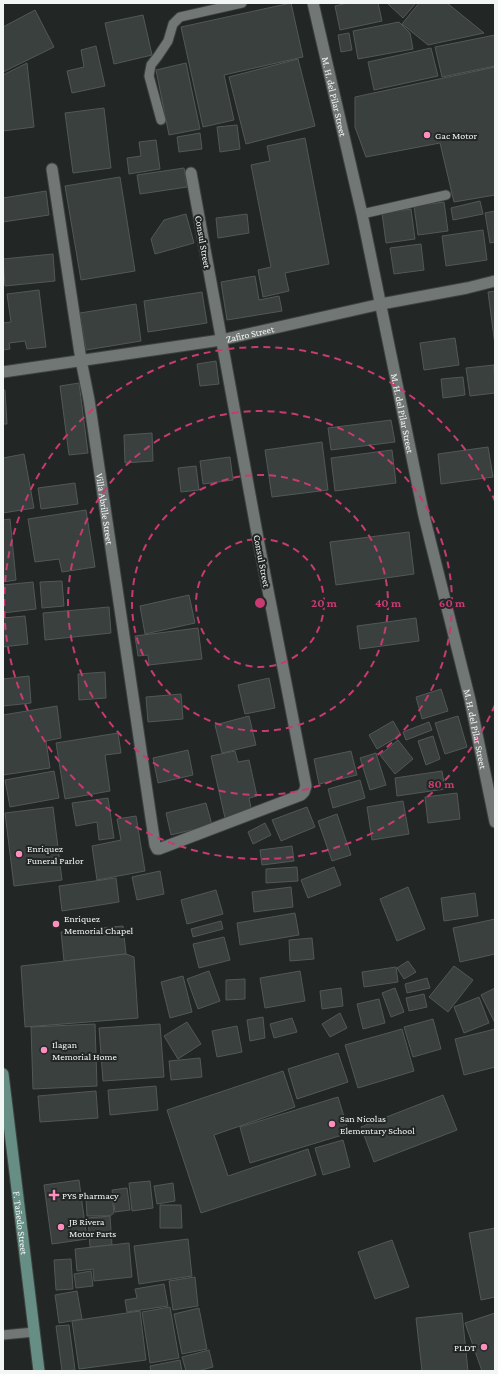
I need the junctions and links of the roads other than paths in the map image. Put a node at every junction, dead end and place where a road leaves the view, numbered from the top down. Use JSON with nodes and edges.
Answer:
{"nodes":[{"id":1,"x":242,"y":3,"type":"edge"},
{"id":2,"x":313,"y":3,"type":"edge"},
{"id":3,"x":161,"y":120,"type":"dead end"},
{"id":4,"x":52,"y":169,"type":"dead end"},
{"id":5,"x":191,"y":174,"type":"dead end"},
{"id":6,"x":446,"y":195,"type":"dead end"},
{"id":7,"x":362,"y":214,"type":"junction"},
{"id":8,"x":495,"y":280,"type":"edge"},
{"id":9,"x":381,"y":304,"type":"junction"},
{"id":10,"x":221,"y":340,"type":"junction"},
{"id":11,"x":81,"y":360,"type":"junction"},
{"id":12,"x":3,"y":372,"type":"edge"},
{"id":13,"x":495,"y":822,"type":"edge"},
{"id":14,"x":157,"y":849,"type":"joint"},
{"id":15,"x":3,"y":1074,"type":"edge"},
{"id":16,"x":34,"y":1332,"type":"junction"},
{"id":17,"x":3,"y":1335,"type":"edge"},
{"id":18,"x":39,"y":1371,"type":"edge"}],
"edges":[{"from":1,"to":3,"type":"lane"},
{"from":2,"to":7,"type":"street","name":"M. H. del Pilar Street"},
{"from":4,"to":11,"type":"street","name":"Villa Abrille Street"},
{"from":5,"to":10,"type":"street","name":"Consul Street"},
{"from":6,"to":7,"type":"lane"},
{"from":7,"to":9,"type":"street","name":"M. H. del Pilar Street"},
{"from":8,"to":9,"type":"street","name":"Zafiro Street"},
{"from":9,"to":10,"type":"street","name":"Zafiro Street"},
{"from":9,"to":13,"type":"street","name":"M. H. del Pilar Street"},
{"from":10,"to":11,"type":"street","name":"Zafiro Street"},
{"from":10,"to":14,"type":"street","name":"Consul Street"},
{"from":11,"to":12,"type":"street","name":"Zafiro Street"},
{"from":11,"to":14,"type":"street","name":"Villa Abrille Street"},
{"from":15,"to":16,"type":"main road","name":"F. Tañedo Street"},
{"from":16,"to":17,"type":"lane"},
{"from":16,"to":18,"type":"main road","name":"F. Tañedo Street"}]}
